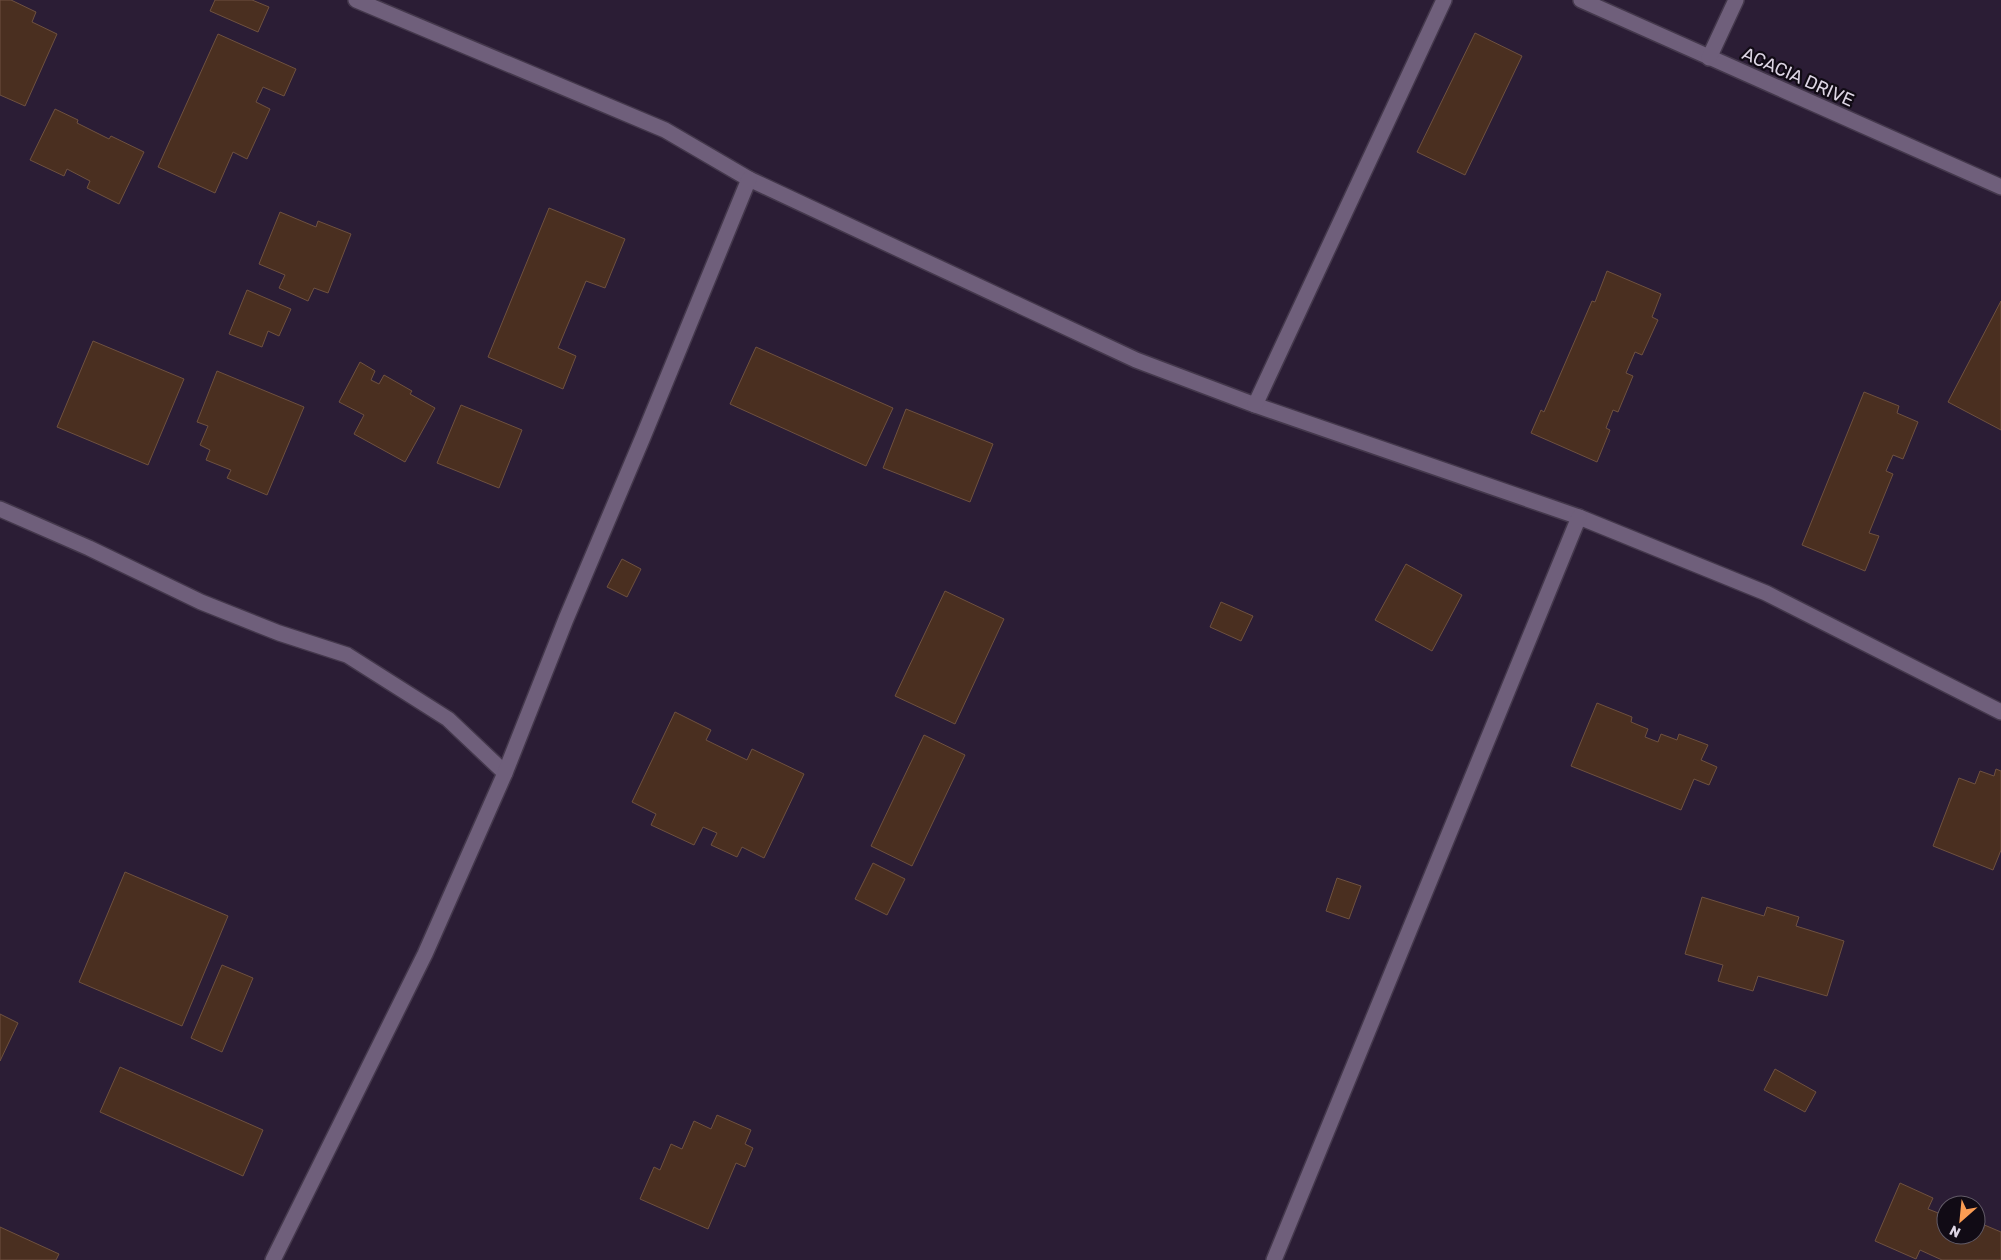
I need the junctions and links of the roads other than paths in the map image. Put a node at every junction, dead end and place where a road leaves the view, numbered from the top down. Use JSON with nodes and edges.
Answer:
{"nodes":[{"id":1,"x":356,"y":0,"type":"edge"},
{"id":2,"x":1444,"y":0,"type":"edge"},
{"id":3,"x":1581,"y":0,"type":"edge"},
{"id":4,"x":1736,"y":0,"type":"edge"},
{"id":5,"x":1709,"y":58,"type":"junction"},
{"id":6,"x":749,"y":179,"type":"junction"},
{"id":7,"x":2001,"y":187,"type":"edge"},
{"id":8,"x":1255,"y":405,"type":"junction"},
{"id":9,"x":0,"y":509,"type":"edge"},
{"id":10,"x":1578,"y":517,"type":"junction"},
{"id":11,"x":2001,"y":712,"type":"edge"},
{"id":12,"x":505,"y":773,"type":"junction"},
{"id":13,"x":273,"y":1260,"type":"edge"},
{"id":14,"x":1274,"y":1260,"type":"edge"}],
"edges":[{"from":1,"to":6,"type":"street"},
{"from":2,"to":8,"type":"street"},
{"from":3,"to":5,"type":"street","name":"ACACIA DRIVE"},
{"from":4,"to":5,"type":"street"},
{"from":5,"to":7,"type":"street","name":"ACACIA DRIVE"},
{"from":6,"to":8,"type":"street"},
{"from":6,"to":12,"type":"street"},
{"from":8,"to":10,"type":"street"},
{"from":9,"to":12,"type":"street"},
{"from":10,"to":11,"type":"street"},
{"from":10,"to":14,"type":"street"},
{"from":12,"to":13,"type":"street"}]}
